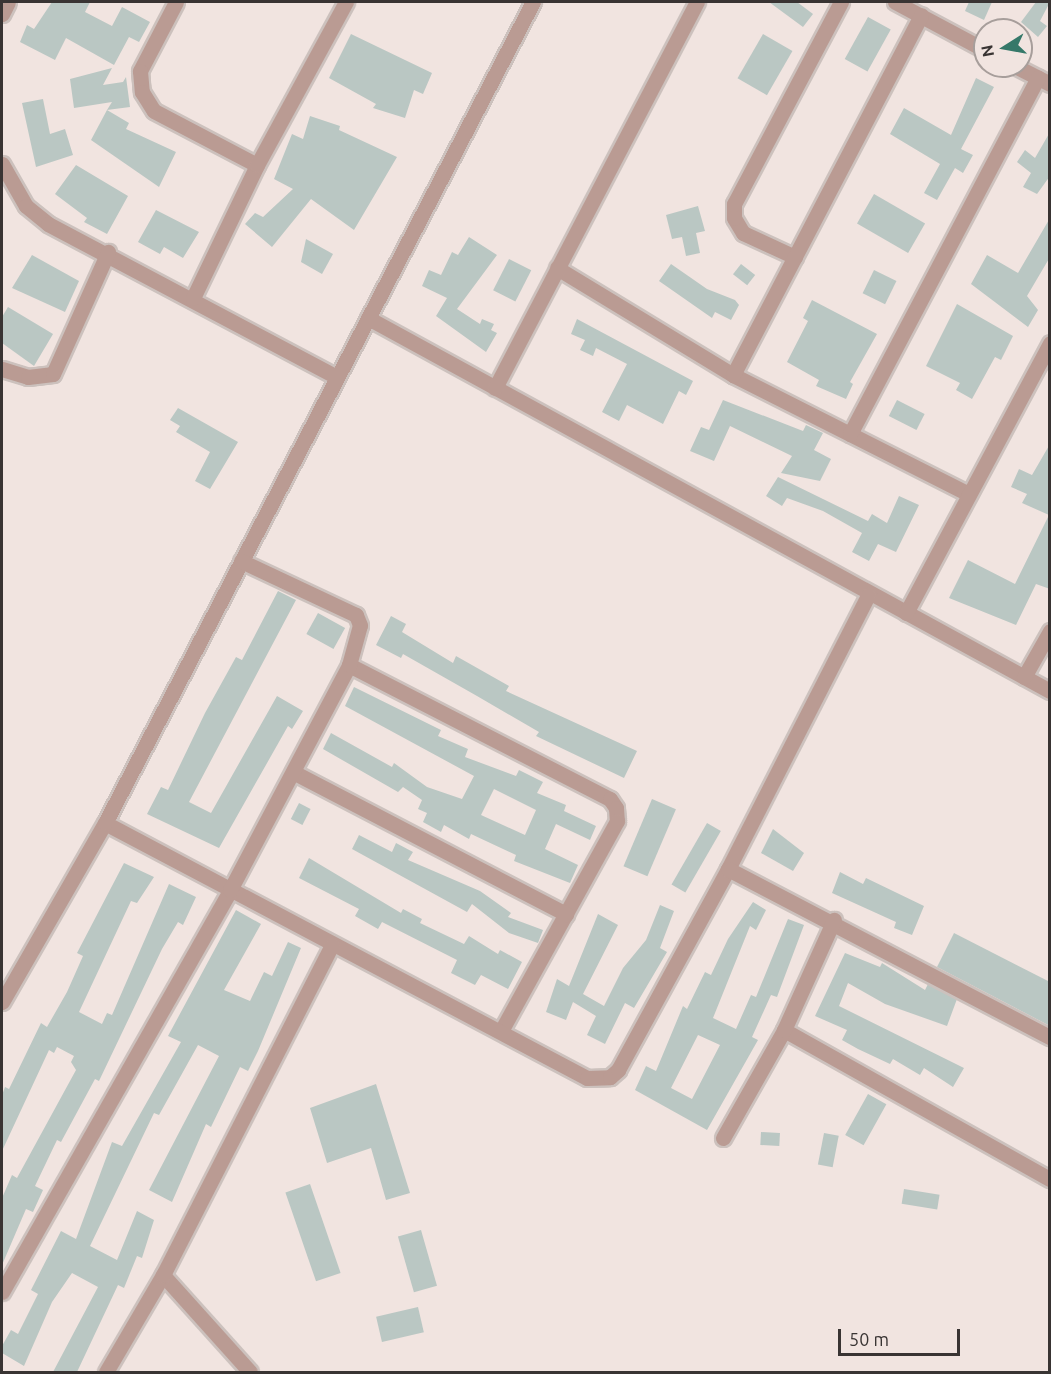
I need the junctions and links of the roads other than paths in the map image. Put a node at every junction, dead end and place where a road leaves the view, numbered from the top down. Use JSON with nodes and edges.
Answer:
{"nodes":[{"id":1,"x":8,"y":2,"type":"edge"},
{"id":2,"x":176,"y":2,"type":"edge"},
{"id":3,"x":346,"y":2,"type":"edge"},
{"id":4,"x":533,"y":2,"type":"edge"},
{"id":5,"x":697,"y":2,"type":"edge"},
{"id":6,"x":841,"y":2,"type":"edge"},
{"id":7,"x":895,"y":2,"type":"edge"},
{"id":8,"x":2,"y":14,"type":"edge"},
{"id":9,"x":921,"y":15,"type":"junction"},
{"id":10,"x":973,"y":43,"type":"edge"},
{"id":11,"x":1044,"y":81,"type":"edge"},
{"id":12,"x":2,"y":164,"type":"edge"},
{"id":13,"x":257,"y":165,"type":"junction"},
{"id":14,"x":108,"y":252,"type":"junction"},
{"id":15,"x":795,"y":257,"type":"junction"},
{"id":16,"x":557,"y":268,"type":"junction"},
{"id":17,"x":193,"y":298,"type":"junction"},
{"id":18,"x":368,"y":318,"type":"junction"},
{"id":19,"x":1050,"y":343,"type":"edge"},
{"id":20,"x":2,"y":369,"type":"edge"},
{"id":21,"x":733,"y":375,"type":"junction"},
{"id":22,"x":337,"y":377,"type":"junction"},
{"id":23,"x":495,"y":388,"type":"junction"},
{"id":24,"x":850,"y":434,"type":"junction"},
{"id":25,"x":969,"y":494,"type":"junction"},
{"id":26,"x":241,"y":561,"type":"junction"},
{"id":27,"x":868,"y":595,"type":"junction"},
{"id":28,"x":906,"y":613,"type":"junction"},
{"id":29,"x":1050,"y":632,"type":"edge"},
{"id":30,"x":349,"y":664,"type":"junction"},
{"id":31,"x":1024,"y":677,"type":"junction"},
{"id":32,"x":1050,"y":691,"type":"edge"},
{"id":33,"x":293,"y":772,"type":"junction"},
{"id":34,"x":105,"y":823,"type":"junction"},
{"id":35,"x":728,"y":869,"type":"junction"},
{"id":36,"x":230,"y":890,"type":"junction"},
{"id":37,"x":566,"y":914,"type":"junction"},
{"id":38,"x":834,"y":920,"type":"junction"},
{"id":39,"x":332,"y":945,"type":"junction"},
{"id":40,"x":2,"y":1002,"type":"edge"},
{"id":41,"x":784,"y":1030,"type":"junction"},
{"id":42,"x":501,"y":1031,"type":"junction"},
{"id":43,"x":1050,"y":1037,"type":"edge"},
{"id":44,"x":723,"y":1138,"type":"dead end"},
{"id":45,"x":1050,"y":1179,"type":"edge"},
{"id":46,"x":164,"y":1275,"type":"junction"},
{"id":47,"x":2,"y":1292,"type":"edge"},
{"id":48,"x":106,"y":1372,"type":"edge"},
{"id":49,"x":250,"y":1372,"type":"edge"}],
"edges":[{"from":1,"to":8,"type":"street"},
{"from":2,"to":13,"type":"street"},
{"from":3,"to":13,"type":"street"},
{"from":4,"to":18,"type":"street"},
{"from":5,"to":16,"type":"street"},
{"from":6,"to":15,"type":"street"},
{"from":7,"to":9,"type":"street"},
{"from":9,"to":10,"type":"street"},
{"from":9,"to":15,"type":"street"},
{"from":11,"to":24,"type":"street"},
{"from":12,"to":14,"type":"street"},
{"from":13,"to":17,"type":"street"},
{"from":14,"to":17,"type":"street"},
{"from":14,"to":20,"type":"street"},
{"from":15,"to":21,"type":"street"},
{"from":16,"to":21,"type":"street"},
{"from":16,"to":23,"type":"street"},
{"from":17,"to":22,"type":"street"},
{"from":18,"to":22,"type":"street"},
{"from":18,"to":23,"type":"street"},
{"from":19,"to":25,"type":"street"},
{"from":21,"to":24,"type":"street"},
{"from":22,"to":26,"type":"street"},
{"from":23,"to":27,"type":"street"},
{"from":24,"to":25,"type":"street"},
{"from":25,"to":28,"type":"street"},
{"from":26,"to":30,"type":"street"},
{"from":26,"to":34,"type":"street"},
{"from":27,"to":28,"type":"street"},
{"from":27,"to":35,"type":"street"},
{"from":28,"to":31,"type":"street"},
{"from":29,"to":31,"type":"street"},
{"from":30,"to":33,"type":"street"},
{"from":30,"to":37,"type":"street"},
{"from":31,"to":32,"type":"street"},
{"from":33,"to":36,"type":"street"},
{"from":33,"to":37,"type":"street"},
{"from":34,"to":36,"type":"street"},
{"from":34,"to":40,"type":"street"},
{"from":35,"to":38,"type":"street"},
{"from":35,"to":42,"type":"street"},
{"from":36,"to":39,"type":"street"},
{"from":36,"to":47,"type":"street"},
{"from":37,"to":42,"type":"street"},
{"from":38,"to":41,"type":"street"},
{"from":38,"to":43,"type":"street"},
{"from":39,"to":42,"type":"street"},
{"from":39,"to":46,"type":"street"},
{"from":41,"to":44,"type":"street"},
{"from":41,"to":45,"type":"street"},
{"from":46,"to":48,"type":"street"},
{"from":46,"to":49,"type":"street"}]}
